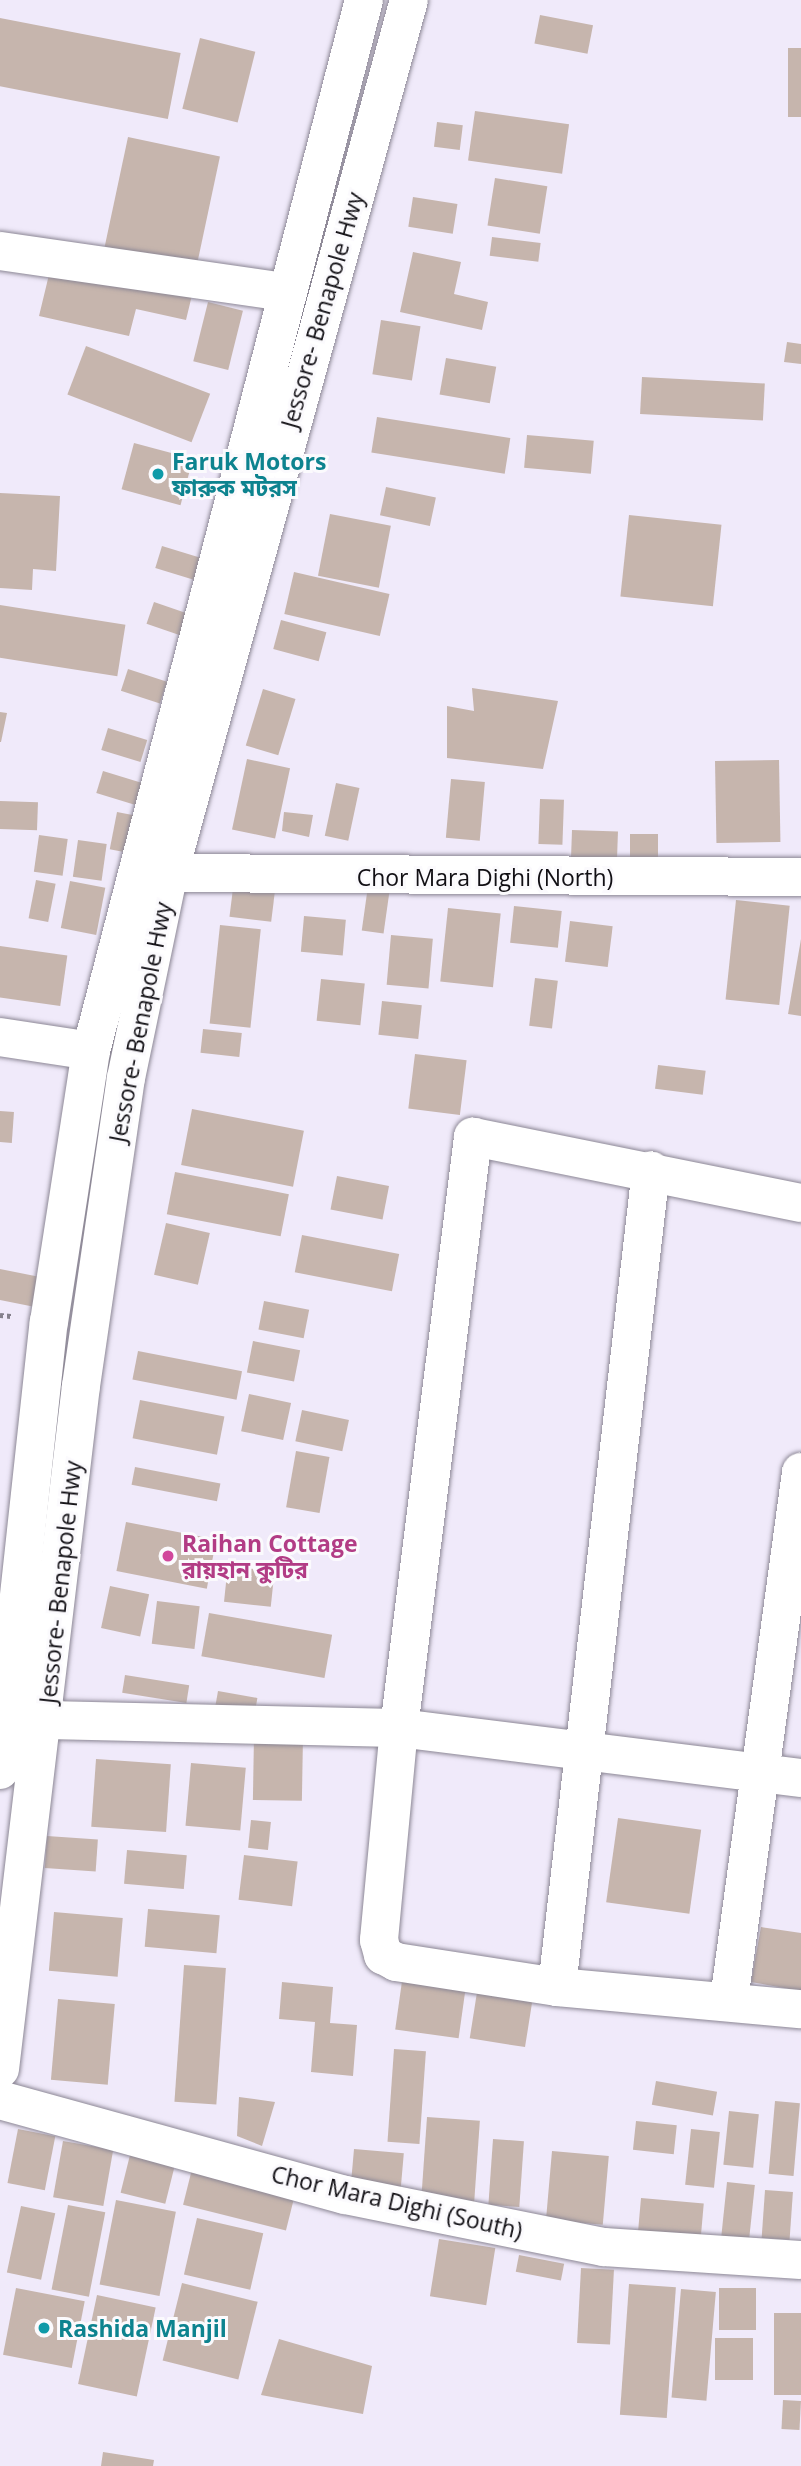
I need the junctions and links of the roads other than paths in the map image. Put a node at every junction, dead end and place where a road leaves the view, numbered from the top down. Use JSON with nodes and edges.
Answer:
{"nodes":[{"id":1,"x":364,"y":0,"type":"edge"},
{"id":2,"x":409,"y":0,"type":"edge"},
{"id":3,"x":0,"y":251,"type":"edge"},
{"id":4,"x":285,"y":292,"type":"junction"},
{"id":5,"x":169,"y":873,"type":"junction"},
{"id":6,"x":801,"y":877,"type":"edge"},
{"id":7,"x":0,"y":1037,"type":"edge"},
{"id":8,"x":90,"y":1051,"type":"junction"},
{"id":9,"x":651,"y":1170,"type":"junction"},
{"id":10,"x":801,"y":1203,"type":"edge"},
{"id":11,"x":801,"y":1472,"type":"edge"},
{"id":12,"x":45,"y":1720,"type":"junction"},
{"id":13,"x":399,"y":1728,"type":"junction"},
{"id":14,"x":584,"y":1748,"type":"junction"},
{"id":15,"x":0,"y":1770,"type":"edge"},
{"id":16,"x":757,"y":1773,"type":"junction"},
{"id":17,"x":801,"y":1778,"type":"edge"},
{"id":18,"x":557,"y":1987,"type":"junction"},
{"id":19,"x":729,"y":2000,"type":"junction"},
{"id":20,"x":801,"y":2009,"type":"edge"},
{"id":21,"x":0,"y":2069,"type":"edge"},
{"id":22,"x":0,"y":2100,"type":"edge"},
{"id":23,"x":801,"y":2260,"type":"edge"}],
"edges":[{"from":1,"to":4,"type":"main road","name":"Jessore- Benapole Hwy"},
{"from":2,"to":5,"type":"main road","name":"Jessore- Benapole Hwy"},
{"from":3,"to":4,"type":"main road"},
{"from":4,"to":8,"type":"main road","name":"Jessore- Benapole Hwy"},
{"from":5,"to":6,"type":"main road","name":"Chor Mara Dighi (North)"},
{"from":5,"to":12,"type":"main road","name":"Jessore- Benapole Hwy"},
{"from":7,"to":8,"type":"main road"},
{"from":8,"to":15,"type":"main road","name":"Jessore- Benapole Hwy"},
{"from":9,"to":10,"type":"main road"},
{"from":9,"to":13,"type":"main road"},
{"from":9,"to":14,"type":"main road"},
{"from":11,"to":16,"type":"main road"},
{"from":12,"to":13,"type":"main road"},
{"from":12,"to":21,"type":"main road","name":"Jessore- Benapole Hwy"},
{"from":13,"to":14,"type":"main road"},
{"from":13,"to":18,"type":"main road"},
{"from":14,"to":16,"type":"main road"},
{"from":14,"to":18,"type":"main road"},
{"from":16,"to":17,"type":"main road"},
{"from":16,"to":19,"type":"main road"},
{"from":18,"to":19,"type":"main road"},
{"from":19,"to":20,"type":"main road"},
{"from":22,"to":23,"type":"main road","name":"Chor Mara Dighi (South)"}]}
